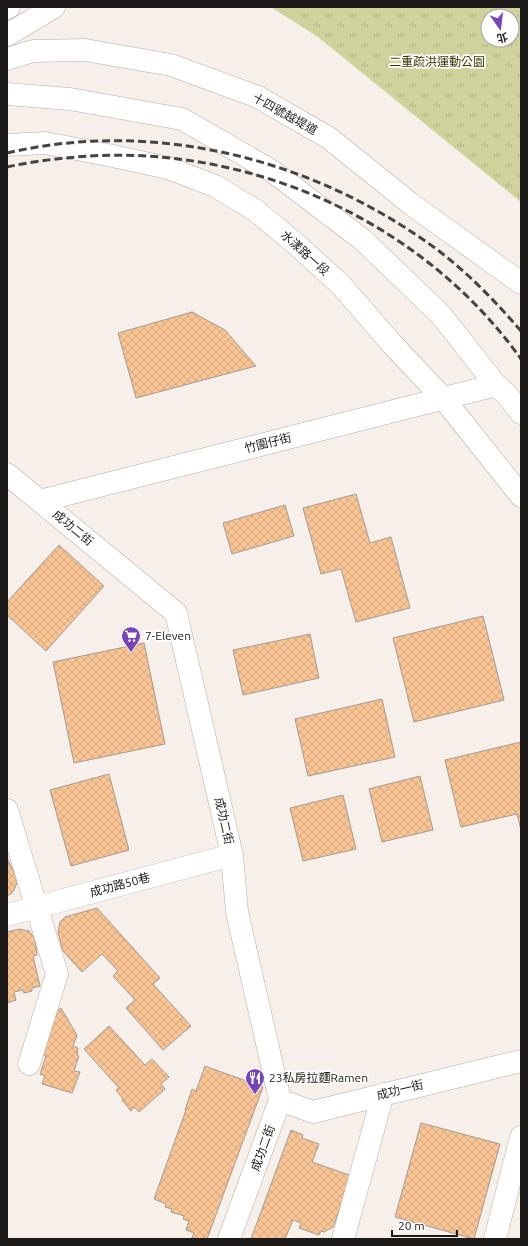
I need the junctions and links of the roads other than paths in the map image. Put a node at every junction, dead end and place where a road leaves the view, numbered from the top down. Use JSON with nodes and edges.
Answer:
{"nodes":[{"id":1,"x":54,"y":7,"type":"edge"},
{"id":2,"x":7,"y":35,"type":"edge"},
{"id":3,"x":7,"y":59,"type":"edge"},
{"id":4,"x":7,"y":94,"type":"edge"},
{"id":5,"x":7,"y":145,"type":"edge"},
{"id":6,"x":521,"y":283,"type":"edge"},
{"id":7,"x":496,"y":385,"type":"junction"},
{"id":8,"x":443,"y":398,"type":"junction"},
{"id":9,"x":521,"y":413,"type":"edge"},
{"id":10,"x":7,"y":474,"type":"edge"},
{"id":11,"x":521,"y":496,"type":"edge"},
{"id":12,"x":40,"y":501,"type":"junction"},
{"id":13,"x":7,"y":810,"type":"edge"},
{"id":14,"x":232,"y":855,"type":"junction"},
{"id":15,"x":37,"y":907,"type":"junction"},
{"id":16,"x":7,"y":915,"type":"edge"},
{"id":17,"x":521,"y":1061,"type":"edge"},
{"id":18,"x":29,"y":1064,"type":"dead end"},
{"id":19,"x":383,"y":1094,"type":"junction"},
{"id":20,"x":280,"y":1100,"type":"junction"},
{"id":21,"x":521,"y":1138,"type":"edge"},
{"id":22,"x":344,"y":1236,"type":"edge"},
{"id":23,"x":229,"y":1239,"type":"edge"},
{"id":24,"x":495,"y":1239,"type":"edge"}],
"edges":[{"from":1,"to":2,"type":"street"},
{"from":3,"to":6,"type":"street","name":"十四號越堤道"},
{"from":4,"to":7,"type":"street"},
{"from":5,"to":8,"type":"street","name":"水漾路一段"},
{"from":7,"to":8,"type":"street","name":"竹圍仔街"},
{"from":7,"to":9,"type":"street"},
{"from":8,"to":11,"type":"street","name":"水漾路一段"},
{"from":8,"to":12,"type":"street","name":"竹圍仔街"},
{"from":10,"to":12,"type":"street","name":"成功二街"},
{"from":12,"to":14,"type":"street","name":"成功二街"},
{"from":13,"to":15,"type":"street"},
{"from":14,"to":15,"type":"street","name":"成功路50巷"},
{"from":14,"to":20,"type":"street","name":"成功二街"},
{"from":15,"to":16,"type":"street","name":"成功路50巷"},
{"from":15,"to":18,"type":"street"},
{"from":17,"to":19,"type":"street","name":"成功一街"},
{"from":19,"to":20,"type":"street","name":"成功一街"},
{"from":19,"to":22,"type":"street"},
{"from":20,"to":23,"type":"street","name":"成功二街"},
{"from":21,"to":24,"type":"street"}]}
